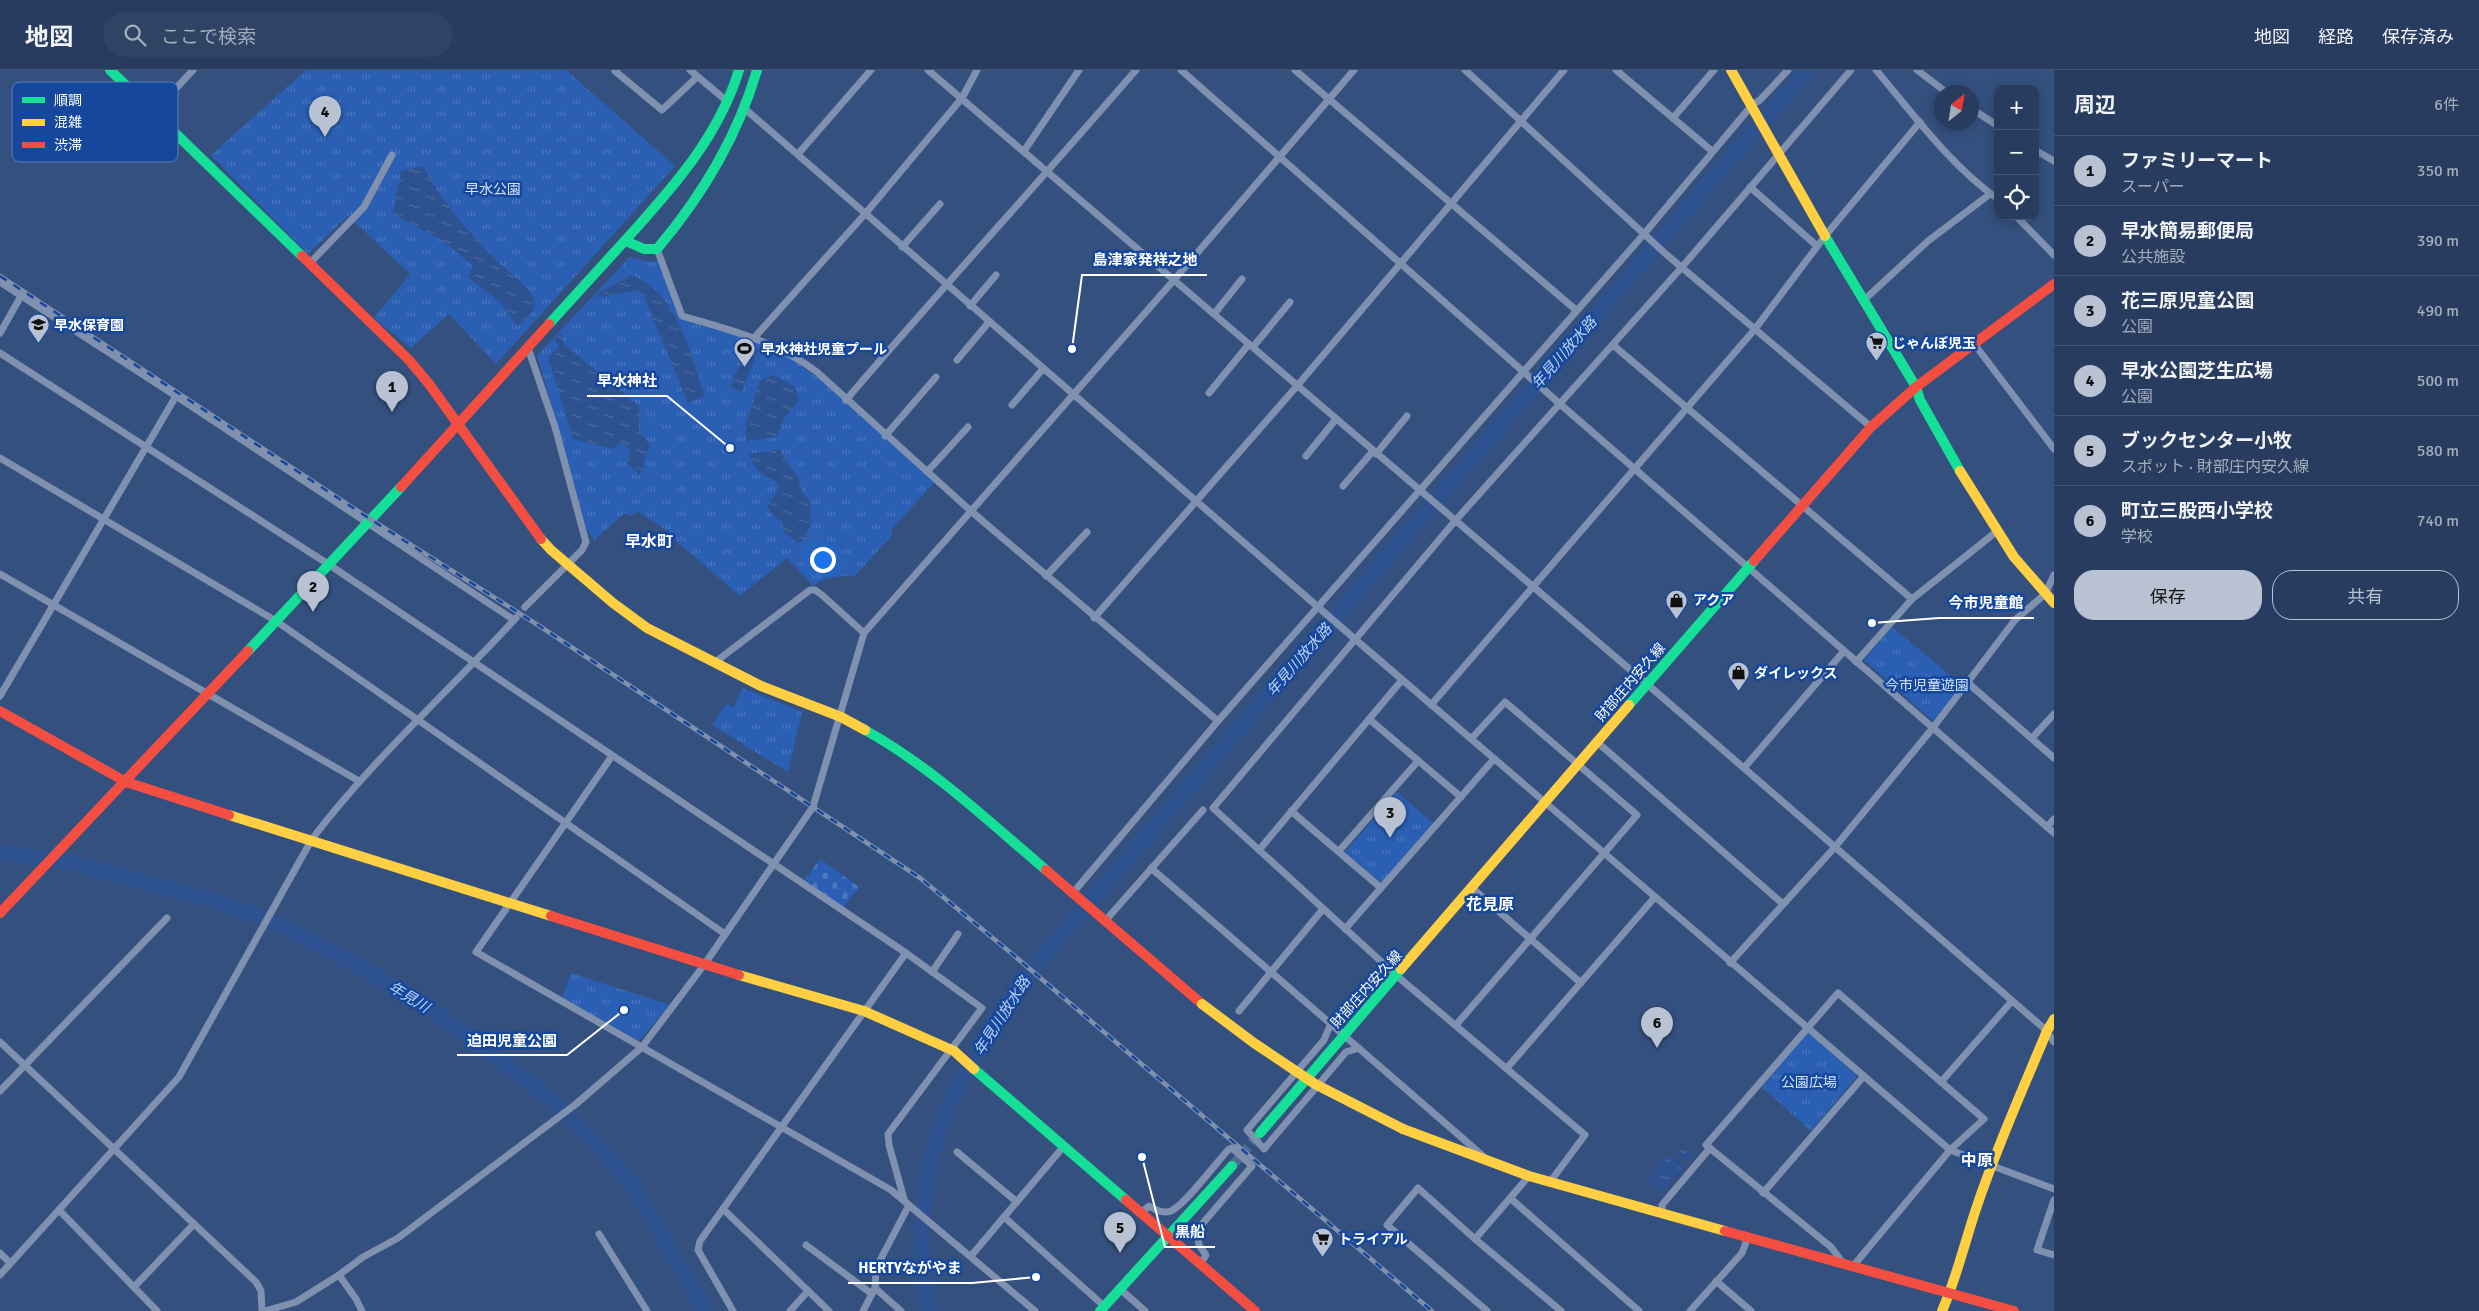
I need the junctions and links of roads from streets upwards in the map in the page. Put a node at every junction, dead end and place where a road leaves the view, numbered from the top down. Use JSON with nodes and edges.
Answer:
{"nodes":[{"id":1,"x":110,"y":70,"type":"edge"},
{"id":2,"x":193,"y":70,"type":"edge"},
{"id":3,"x":690,"y":70,"type":"edge"},
{"id":4,"x":739,"y":70,"type":"edge"},
{"id":5,"x":757,"y":70,"type":"edge"},
{"id":6,"x":871,"y":70,"type":"edge"},
{"id":7,"x":928,"y":70,"type":"edge"},
{"id":8,"x":977,"y":70,"type":"edge"},
{"id":9,"x":1078,"y":70,"type":"edge"},
{"id":10,"x":1136,"y":70,"type":"edge"},
{"id":11,"x":1182,"y":70,"type":"edge"},
{"id":12,"x":1295,"y":70,"type":"edge"},
{"id":13,"x":1354,"y":70,"type":"edge"},
{"id":14,"x":1465,"y":70,"type":"edge"},
{"id":15,"x":1564,"y":70,"type":"edge"},
{"id":16,"x":1616,"y":70,"type":"edge"},
{"id":17,"x":1714,"y":70,"type":"edge"},
{"id":18,"x":1731,"y":70,"type":"edge"},
{"id":19,"x":1788,"y":70,"type":"edge"},
{"id":20,"x":1851,"y":70,"type":"edge"},
{"id":21,"x":1876,"y":70,"type":"edge"},
{"id":22,"x":1917,"y":70,"type":"edge"},
{"id":23,"x":615,"y":71,"type":"dead end"},
{"id":24,"x":697,"y":77,"type":"junction"},
{"id":25,"x":122,"y":82,"type":"edge"},
{"id":26,"x":1937,"y":85,"type":"edge"},
{"id":27,"x":178,"y":86,"type":"edge"},
{"id":28,"x":962,"y":98,"type":"junction"},
{"id":29,"x":1329,"y":99,"type":"junction"},
{"id":30,"x":728,"y":102,"type":"junction"},
{"id":31,"x":1752,"y":105,"type":"junction"},
{"id":32,"x":744,"y":108,"type":"junction"},
{"id":33,"x":1979,"y":114,"type":"edge"},
{"id":34,"x":1673,"y":118,"type":"junction"},
{"id":35,"x":1520,"y":122,"type":"junction"},
{"id":36,"x":1920,"y":122,"type":"junction"},
{"id":37,"x":1994,"y":124,"type":"edge"},
{"id":38,"x":178,"y":137,"type":"edge"},
{"id":39,"x":1024,"y":151,"type":"junction"},
{"id":40,"x":1712,"y":151,"type":"junction"},
{"id":41,"x":2039,"y":152,"type":"edge"},
{"id":42,"x":1779,"y":153,"type":"junction"},
{"id":43,"x":798,"y":154,"type":"junction"},
{"id":44,"x":392,"y":155,"type":"dead end"},
{"id":45,"x":1280,"y":158,"type":"junction"},
{"id":46,"x":2054,"y":161,"type":"edge"},
{"id":47,"x":1049,"y":172,"type":"junction"},
{"id":48,"x":1750,"y":187,"type":"junction"},
{"id":49,"x":1990,"y":194,"type":"junction"},
{"id":50,"x":1994,"y":196,"type":"edge"},
{"id":51,"x":1451,"y":203,"type":"junction"},
{"id":52,"x":940,"y":204,"type":"dead end"},
{"id":53,"x":865,"y":214,"type":"junction"},
{"id":54,"x":2020,"y":220,"type":"edge"},
{"id":55,"x":1644,"y":234,"type":"junction"},
{"id":56,"x":1825,"y":236,"type":"junction"},
{"id":57,"x":626,"y":241,"type":"junction"},
{"id":58,"x":1817,"y":246,"type":"junction"},
{"id":59,"x":902,"y":247,"type":"junction"},
{"id":60,"x":657,"y":250,"type":"junction"},
{"id":61,"x":2054,"y":255,"type":"edge"},
{"id":62,"x":1400,"y":263,"type":"junction"},
{"id":63,"x":309,"y":264,"type":"junction"},
{"id":64,"x":1682,"y":267,"type":"junction"},
{"id":65,"x":996,"y":276,"type":"dead end"},
{"id":66,"x":1242,"y":279,"type":"dead end"},
{"id":67,"x":1174,"y":280,"type":"junction"},
{"id":68,"x":0,"y":282,"type":"edge"},
{"id":69,"x":2054,"y":284,"type":"edge"},
{"id":70,"x":945,"y":285,"type":"junction"},
{"id":71,"x":22,"y":296,"type":"junction"},
{"id":72,"x":1864,"y":300,"type":"junction"},
{"id":73,"x":1290,"y":302,"type":"dead end"},
{"id":74,"x":970,"y":306,"type":"junction"},
{"id":75,"x":1576,"y":310,"type":"junction"},
{"id":76,"x":1214,"y":314,"type":"junction"},
{"id":77,"x":989,"y":322,"type":"junction"},
{"id":78,"x":1755,"y":329,"type":"junction"},
{"id":79,"x":0,"y":333,"type":"edge"},
{"id":80,"x":754,"y":338,"type":"junction"},
{"id":81,"x":1613,"y":345,"type":"junction"},
{"id":82,"x":1974,"y":345,"type":"junction"},
{"id":83,"x":1251,"y":346,"type":"junction"},
{"id":84,"x":528,"y":348,"type":"junction"},
{"id":85,"x":0,"y":353,"type":"edge"},
{"id":86,"x":957,"y":360,"type":"dead end"},
{"id":87,"x":1043,"y":369,"type":"junction"},
{"id":88,"x":1525,"y":372,"type":"junction"},
{"id":89,"x":936,"y":377,"type":"dead end"},
{"id":90,"x":1297,"y":386,"type":"junction"},
{"id":91,"x":1916,"y":387,"type":"junction"},
{"id":92,"x":1209,"y":393,"type":"dead end"},
{"id":93,"x":1073,"y":395,"type":"junction"},
{"id":94,"x":176,"y":396,"type":"junction"},
{"id":95,"x":846,"y":400,"type":"junction"},
{"id":96,"x":1560,"y":404,"type":"junction"},
{"id":97,"x":1012,"y":405,"type":"dead end"},
{"id":98,"x":1687,"y":408,"type":"junction"},
{"id":99,"x":1407,"y":416,"type":"dead end"},
{"id":100,"x":1336,"y":419,"type":"junction"},
{"id":101,"x":458,"y":425,"type":"junction"},
{"id":102,"x":968,"y":427,"type":"dead end"},
{"id":103,"x":1871,"y":427,"type":"junction"},
{"id":104,"x":885,"y":436,"type":"junction"},
{"id":105,"x":145,"y":446,"type":"junction"},
{"id":106,"x":2054,"y":449,"type":"edge"},
{"id":107,"x":1374,"y":452,"type":"junction"},
{"id":108,"x":1306,"y":456,"type":"dead end"},
{"id":109,"x":0,"y":458,"type":"edge"},
{"id":110,"x":1634,"y":469,"type":"junction"},
{"id":111,"x":927,"y":472,"type":"junction"},
{"id":112,"x":1343,"y":486,"type":"dead end"},
{"id":113,"x":1418,"y":490,"type":"junction"},
{"id":114,"x":1197,"y":501,"type":"junction"},
{"id":115,"x":1802,"y":504,"type":"junction"},
{"id":116,"x":972,"y":512,"type":"junction"},
{"id":117,"x":103,"y":519,"type":"junction"},
{"id":118,"x":1454,"y":521,"type":"junction"},
{"id":119,"x":368,"y":522,"type":"junction"},
{"id":120,"x":1087,"y":532,"type":"dead end"},
{"id":121,"x":1996,"y":532,"type":"junction"},
{"id":122,"x":328,"y":564,"type":"junction"},
{"id":123,"x":568,"y":565,"type":"junction"},
{"id":124,"x":1748,"y":568,"type":"junction"},
{"id":125,"x":0,"y":574,"type":"edge"},
{"id":126,"x":2054,"y":574,"type":"edge"},
{"id":127,"x":1046,"y":576,"type":"junction"},
{"id":128,"x":1533,"y":587,"type":"junction"},
{"id":129,"x":2045,"y":594,"type":"junction"},
{"id":130,"x":1912,"y":599,"type":"junction"},
{"id":131,"x":2054,"y":603,"type":"edge"},
{"id":132,"x":52,"y":604,"type":"junction"},
{"id":133,"x":1318,"y":606,"type":"junction"},
{"id":134,"x":525,"y":607,"type":"tunnel mouth"},
{"id":135,"x":1094,"y":618,"type":"junction"},
{"id":136,"x":276,"y":621,"type":"junction"},
{"id":137,"x":864,"y":633,"type":"junction"},
{"id":138,"x":1356,"y":640,"type":"junction"},
{"id":139,"x":1844,"y":652,"type":"junction"},
{"id":140,"x":474,"y":662,"type":"junction"},
{"id":141,"x":1856,"y":662,"type":"junction"},
{"id":142,"x":714,"y":663,"type":"junction"},
{"id":143,"x":1402,"y":680,"type":"junction"},
{"id":144,"x":1968,"y":683,"type":"junction"},
{"id":145,"x":1646,"y":684,"type":"junction"},
{"id":146,"x":208,"y":695,"type":"junction"},
{"id":147,"x":0,"y":696,"type":"edge"},
{"id":148,"x":1431,"y":705,"type":"junction"},
{"id":149,"x":0,"y":711,"type":"edge"},
{"id":150,"x":2054,"y":714,"type":"edge"},
{"id":151,"x":841,"y":717,"type":"junction"},
{"id":152,"x":1369,"y":719,"type":"junction"},
{"id":153,"x":418,"y":720,"type":"junction"},
{"id":154,"x":1218,"y":720,"type":"junction"},
{"id":155,"x":1932,"y":729,"type":"junction"},
{"id":156,"x":2032,"y":738,"type":"junction"},
{"id":157,"x":1472,"y":739,"type":"junction"},
{"id":158,"x":1597,"y":742,"type":"junction"},
{"id":159,"x":612,"y":756,"type":"junction"},
{"id":160,"x":2054,"y":758,"type":"edge"},
{"id":161,"x":1494,"y":759,"type":"junction"},
{"id":162,"x":1418,"y":760,"type":"junction"},
{"id":163,"x":1579,"y":764,"type":"junction"},
{"id":164,"x":1744,"y":768,"type":"junction"},
{"id":165,"x":359,"y":781,"type":"junction"},
{"id":166,"x":126,"y":782,"type":"junction"},
{"id":167,"x":1461,"y":797,"type":"junction"},
{"id":168,"x":1546,"y":803,"type":"junction"},
{"id":169,"x":1203,"y":810,"type":"dead end"},
{"id":170,"x":1290,"y":811,"type":"junction"},
{"id":171,"x":2054,"y":819,"type":"edge"},
{"id":172,"x":565,"y":822,"type":"junction"},
{"id":173,"x":2046,"y":827,"type":"junction"},
{"id":174,"x":2054,"y":833,"type":"edge"},
{"id":175,"x":312,"y":840,"type":"junction"},
{"id":176,"x":1835,"y":847,"type":"junction"},
{"id":177,"x":1259,"y":850,"type":"junction"},
{"id":178,"x":1339,"y":851,"type":"junction"},
{"id":179,"x":1604,"y":853,"type":"junction"},
{"id":180,"x":773,"y":864,"type":"junction"},
{"id":181,"x":1151,"y":868,"type":"junction"},
{"id":182,"x":1381,"y":888,"type":"junction"},
{"id":183,"x":1472,"y":888,"type":"junction"},
{"id":184,"x":1072,"y":894,"type":"junction"},
{"id":185,"x":1656,"y":897,"type":"junction"},
{"id":186,"x":510,"y":902,"type":"junction"},
{"id":187,"x":1783,"y":904,"type":"junction"},
{"id":188,"x":1323,"y":909,"type":"junction"},
{"id":189,"x":0,"y":912,"type":"edge"},
{"id":190,"x":167,"y":918,"type":"dead end"},
{"id":191,"x":1102,"y":919,"type":"junction"},
{"id":192,"x":1345,"y":929,"type":"junction"},
{"id":193,"x":725,"y":934,"type":"junction"},
{"id":194,"x":958,"y":934,"type":"dead end"},
{"id":195,"x":1530,"y":939,"type":"junction"},
{"id":196,"x":906,"y":953,"type":"junction"},
{"id":197,"x":1730,"y":963,"type":"junction"},
{"id":198,"x":704,"y":965,"type":"junction"},
{"id":199,"x":1271,"y":971,"type":"junction"},
{"id":200,"x":932,"y":972,"type":"junction"},
{"id":201,"x":1397,"y":976,"type":"junction"},
{"id":202,"x":1581,"y":983,"type":"junction"},
{"id":203,"x":2012,"y":1001,"type":"junction"},
{"id":204,"x":864,"y":1011,"type":"junction"},
{"id":205,"x":1239,"y":1011,"type":"dead end"},
{"id":206,"x":2054,"y":1019,"type":"edge"},
{"id":207,"x":1331,"y":1023,"type":"junction"},
{"id":208,"x":1456,"y":1025,"type":"junction"},
{"id":209,"x":1807,"y":1027,"type":"junction"},
{"id":210,"x":2047,"y":1031,"type":"junction"},
{"id":211,"x":1343,"y":1034,"type":"junction"},
{"id":212,"x":0,"y":1042,"type":"edge"},
{"id":213,"x":2054,"y":1042,"type":"edge"},
{"id":214,"x":642,"y":1047,"type":"junction"},
{"id":215,"x":1358,"y":1048,"type":"junction"},
{"id":216,"x":952,"y":1050,"type":"junction"},
{"id":217,"x":24,"y":1065,"type":"junction"},
{"id":218,"x":1507,"y":1068,"type":"junction"},
{"id":219,"x":1864,"y":1076,"type":"junction"},
{"id":220,"x":1941,"y":1082,"type":"junction"},
{"id":221,"x":0,"y":1091,"type":"edge"},
{"id":222,"x":780,"y":1128,"type":"junction"},
{"id":223,"x":1260,"y":1133,"type":"tunnel mouth"},
{"id":224,"x":1064,"y":1146,"type":"junction"},
{"id":225,"x":1710,"y":1148,"type":"junction"},
{"id":226,"x":114,"y":1149,"type":"junction"},
{"id":227,"x":1950,"y":1150,"type":"junction"},
{"id":228,"x":957,"y":1152,"type":"dead end"},
{"id":229,"x":1485,"y":1158,"type":"junction"},
{"id":230,"x":1232,"y":1166,"type":"tunnel mouth"},
{"id":231,"x":1992,"y":1166,"type":"junction"},
{"id":232,"x":1529,"y":1176,"type":"junction"},
{"id":233,"x":1550,"y":1182,"type":"junction"},
{"id":234,"x":2054,"y":1189,"type":"edge"},
{"id":235,"x":1763,"y":1193,"type":"junction"},
{"id":236,"x":1510,"y":1198,"type":"junction"},
{"id":237,"x":2054,"y":1200,"type":"edge"},
{"id":238,"x":907,"y":1202,"type":"junction"},
{"id":239,"x":1017,"y":1202,"type":"junction"},
{"id":240,"x":723,"y":1208,"type":"junction"},
{"id":241,"x":59,"y":1210,"type":"junction"},
{"id":242,"x":1142,"y":1212,"type":"junction"},
{"id":243,"x":1662,"y":1213,"type":"junction"},
{"id":244,"x":1004,"y":1217,"type":"junction"},
{"id":245,"x":194,"y":1224,"type":"junction"},
{"id":246,"x":599,"y":1234,"type":"dead end"},
{"id":247,"x":1170,"y":1236,"type":"junction"},
{"id":248,"x":1748,"y":1236,"type":"junction"},
{"id":249,"x":1475,"y":1239,"type":"junction"},
{"id":250,"x":806,"y":1245,"type":"dead end"},
{"id":251,"x":0,"y":1253,"type":"edge"},
{"id":252,"x":2054,"y":1255,"type":"edge"},
{"id":253,"x":971,"y":1256,"type":"junction"},
{"id":254,"x":10,"y":1263,"type":"junction"},
{"id":255,"x":1201,"y":1264,"type":"junction"},
{"id":256,"x":1848,"y":1264,"type":"junction"},
{"id":257,"x":0,"y":1275,"type":"edge"},
{"id":258,"x":339,"y":1275,"type":"junction"},
{"id":259,"x":1716,"y":1281,"type":"junction"},
{"id":260,"x":134,"y":1287,"type":"junction"},
{"id":261,"x":1120,"y":1289,"type":"junction"},
{"id":262,"x":808,"y":1291,"type":"junction"},
{"id":263,"x":874,"y":1291,"type":"junction"},
{"id":264,"x":1951,"y":1293,"type":"junction"},
{"id":265,"x":1102,"y":1309,"type":"edge"},
{"id":266,"x":157,"y":1311,"type":"edge"},
{"id":267,"x":263,"y":1311,"type":"edge"},
{"id":268,"x":362,"y":1311,"type":"edge"},
{"id":269,"x":647,"y":1311,"type":"edge"},
{"id":270,"x":733,"y":1311,"type":"edge"},
{"id":271,"x":790,"y":1311,"type":"edge"},
{"id":272,"x":829,"y":1311,"type":"edge"},
{"id":273,"x":863,"y":1311,"type":"edge"},
{"id":274,"x":901,"y":1311,"type":"edge"},
{"id":275,"x":1035,"y":1311,"type":"edge"},
{"id":276,"x":1145,"y":1311,"type":"edge"},
{"id":277,"x":1254,"y":1311,"type":"edge"},
{"id":278,"x":1487,"y":1311,"type":"edge"},
{"id":279,"x":1561,"y":1311,"type":"edge"},
{"id":280,"x":1639,"y":1311,"type":"edge"},
{"id":281,"x":1690,"y":1311,"type":"edge"},
{"id":282,"x":1751,"y":1311,"type":"edge"},
{"id":283,"x":1942,"y":1311,"type":"edge"},
{"id":284,"x":2014,"y":1311,"type":"edge"}],
"edges":[{"from":1,"to":25,"type":"street"},
{"from":2,"to":27,"type":"street"},
{"from":3,"to":24,"type":"street"},
{"from":4,"to":30,"type":"street"},
{"from":5,"to":32,"type":"street"},
{"from":6,"to":43,"type":"street"},
{"from":7,"to":28,"type":"street"},
{"from":8,"to":28,"type":"street"},
{"from":9,"to":39,"type":"street"},
{"from":10,"to":47,"type":"street"},
{"from":11,"to":45,"type":"street"},
{"from":12,"to":29,"type":"street"},
{"from":13,"to":29,"type":"street"},
{"from":14,"to":35,"type":"street"},
{"from":15,"to":35,"type":"street"},
{"from":16,"to":34,"type":"street"},
{"from":17,"to":34,"type":"street"},
{"from":18,"to":31,"type":"street"},
{"from":19,"to":31,"type":"street"},
{"from":20,"to":42,"type":"street"},
{"from":21,"to":36,"type":"street"},
{"from":22,"to":26,"type":"street"},
{"from":23,"to":24,"type":"street"},
{"from":24,"to":30,"type":"street"},
{"from":28,"to":39,"type":"street"},
{"from":28,"to":53,"type":"street"},
{"from":29,"to":45,"type":"street"},
{"from":29,"to":51,"type":"street"},
{"from":30,"to":57,"type":"street"},
{"from":31,"to":40,"type":"street"},
{"from":31,"to":42,"type":"street"},
{"from":32,"to":43,"type":"street"},
{"from":32,"to":60,"type":"street"},
{"from":33,"to":37,"type":"street"},
{"from":34,"to":40,"type":"street"},
{"from":35,"to":51,"type":"street"},
{"from":35,"to":55,"type":"street"},
{"from":36,"to":49,"type":"street"},
{"from":36,"to":56,"type":"street"},
{"from":38,"to":63,"type":"street"},
{"from":39,"to":47,"type":"street"},
{"from":40,"to":55,"type":"street"},
{"from":41,"to":46,"type":"street"},
{"from":42,"to":48,"type":"street"},
{"from":42,"to":56,"type":"street"},
{"from":43,"to":53,"type":"street"},
{"from":44,"to":63,"type":"street"},
{"from":45,"to":62,"type":"street"},
{"from":45,"to":67,"type":"street"},
{"from":47,"to":67,"type":"street"},
{"from":47,"to":70,"type":"street"},
{"from":48,"to":58,"type":"street"},
{"from":48,"to":64,"type":"street"},
{"from":49,"to":50,"type":"street"},
{"from":49,"to":72,"type":"street"},
{"from":51,"to":62,"type":"street"},
{"from":51,"to":75,"type":"street"},
{"from":52,"to":59,"type":"street"},
{"from":53,"to":59,"type":"street"},
{"from":53,"to":80,"type":"street"},
{"from":54,"to":61,"type":"street"},
{"from":55,"to":64,"type":"street"},
{"from":55,"to":75,"type":"street"},
{"from":56,"to":58,"type":"street"},
{"from":56,"to":72,"type":"street"},
{"from":57,"to":60,"type":"street"},
{"from":57,"to":84,"type":"street"},
{"from":58,"to":78,"type":"street"},
{"from":59,"to":70,"type":"street"},
{"from":60,"to":80,"type":"street"},
{"from":62,"to":88,"type":"street"},
{"from":62,"to":90,"type":"street"},
{"from":63,"to":101,"type":"street"},
{"from":64,"to":78,"type":"street"},
{"from":64,"to":81,"type":"street"},
{"from":65,"to":74,"type":"street"},
{"from":66,"to":76,"type":"street"},
{"from":67,"to":76,"type":"street"},
{"from":67,"to":93,"type":"street"},
{"from":68,"to":71,"type":"street"},
{"from":69,"to":82,"type":"street","name":"財部庄内安久線"},
{"from":70,"to":74,"type":"street"},
{"from":70,"to":95,"type":"street"},
{"from":71,"to":79,"type":"street"},
{"from":71,"to":94,"type":"street"},
{"from":72,"to":91,"type":"street"},
{"from":73,"to":83,"type":"street"},
{"from":74,"to":77,"type":"street"},
{"from":75,"to":88,"type":"street"},
{"from":76,"to":83,"type":"street"},
{"from":77,"to":86,"type":"street"},
{"from":77,"to":87,"type":"street"},
{"from":78,"to":98,"type":"street"},
{"from":78,"to":103,"type":"street"},
{"from":80,"to":95,"type":"street"},
{"from":81,"to":96,"type":"street"},
{"from":81,"to":98,"type":"street"},
{"from":82,"to":91,"type":"street","name":"財部庄内安久線"},
{"from":82,"to":106,"type":"street"},
{"from":83,"to":90,"type":"street"},
{"from":83,"to":92,"type":"street"},
{"from":84,"to":101,"type":"street"},
{"from":84,"to":123,"type":"street"},
{"from":85,"to":105,"type":"street"},
{"from":87,"to":93,"type":"street"},
{"from":87,"to":97,"type":"street"},
{"from":88,"to":96,"type":"street"},
{"from":88,"to":113,"type":"street"},
{"from":89,"to":104,"type":"street"},
{"from":90,"to":100,"type":"street"},
{"from":90,"to":114,"type":"street"},
{"from":91,"to":103,"type":"street","name":"財部庄内安久線"},
{"from":91,"to":121,"type":"street"},
{"from":93,"to":114,"type":"street"},
{"from":93,"to":116,"type":"street"},
{"from":94,"to":105,"type":"street"},
{"from":94,"to":119,"type":"street"},
{"from":95,"to":104,"type":"street"},
{"from":96,"to":110,"type":"street"},
{"from":96,"to":118,"type":"street"},
{"from":98,"to":110,"type":"street"},
{"from":98,"to":115,"type":"street"},
{"from":99,"to":107,"type":"street"},
{"from":100,"to":107,"type":"street"},
{"from":100,"to":108,"type":"street"},
{"from":101,"to":119,"type":"street"},
{"from":101,"to":123,"type":"street"},
{"from":102,"to":111,"type":"street"},
{"from":103,"to":115,"type":"street","name":"財部庄内安久線"},
{"from":104,"to":111,"type":"street"},
{"from":105,"to":117,"type":"street"},
{"from":105,"to":122,"type":"street"},
{"from":107,"to":112,"type":"street"},
{"from":107,"to":113,"type":"street"},
{"from":109,"to":117,"type":"street"},
{"from":110,"to":124,"type":"street"},
{"from":110,"to":128,"type":"street"},
{"from":111,"to":116,"type":"street"},
{"from":113,"to":118,"type":"street"},
{"from":113,"to":133,"type":"street"},
{"from":114,"to":133,"type":"street"},
{"from":114,"to":135,"type":"street"},
{"from":115,"to":124,"type":"street","name":"財部庄内安久線"},
{"from":115,"to":130,"type":"street"},
{"from":116,"to":127,"type":"street"},
{"from":116,"to":137,"type":"street"},
{"from":117,"to":132,"type":"street"},
{"from":117,"to":136,"type":"street"},
{"from":118,"to":128,"type":"street"},
{"from":118,"to":138,"type":"street"},
{"from":119,"to":122,"type":"street"},
{"from":119,"to":140,"type":"street"},
{"from":120,"to":127,"type":"street"},
{"from":121,"to":129,"type":"street"},
{"from":121,"to":130,"type":"street"},
{"from":122,"to":136,"type":"street"},
{"from":122,"to":140,"type":"street"},
{"from":123,"to":134,"type":"street"},
{"from":123,"to":142,"type":"street"},
{"from":124,"to":139,"type":"street"},
{"from":124,"to":145,"type":"street","name":"財部庄内安久線"},
{"from":125,"to":132,"type":"street"},
{"from":126,"to":129,"type":"street"},
{"from":127,"to":135,"type":"street"},
{"from":128,"to":145,"type":"street"},
{"from":128,"to":148,"type":"street"},
{"from":129,"to":131,"type":"street"},
{"from":129,"to":144,"type":"street"},
{"from":130,"to":141,"type":"street"},
{"from":132,"to":146,"type":"street"},
{"from":132,"to":147,"type":"street"},
{"from":133,"to":138,"type":"street"},
{"from":133,"to":154,"type":"street"},
{"from":135,"to":154,"type":"street"},
{"from":136,"to":146,"type":"street"},
{"from":136,"to":153,"type":"street"},
{"from":137,"to":142,"type":"street"},
{"from":137,"to":151,"type":"street"},
{"from":138,"to":143,"type":"street"},
{"from":138,"to":177,"type":"street"},
{"from":139,"to":141,"type":"street"},
{"from":139,"to":164,"type":"street"},
{"from":140,"to":153,"type":"street"},
{"from":140,"to":159,"type":"street"},
{"from":141,"to":155,"type":"street"},
{"from":142,"to":151,"type":"street"},
{"from":143,"to":148,"type":"street"},
{"from":143,"to":152,"type":"street"},
{"from":144,"to":155,"type":"street"},
{"from":144,"to":156,"type":"street"},
{"from":145,"to":158,"type":"street","name":"財部庄内安久線"},
{"from":145,"to":164,"type":"street"},
{"from":146,"to":165,"type":"street"},
{"from":146,"to":166,"type":"street"},
{"from":148,"to":157,"type":"street"},
{"from":149,"to":166,"type":"street"},
{"from":150,"to":156,"type":"street"},
{"from":151,"to":180,"type":"street"},
{"from":151,"to":184,"type":"street"},
{"from":152,"to":162,"type":"street"},
{"from":152,"to":170,"type":"street"},
{"from":153,"to":165,"type":"street"},
{"from":153,"to":172,"type":"street"},
{"from":154,"to":184,"type":"street"},
{"from":155,"to":173,"type":"street"},
{"from":155,"to":176,"type":"street"},
{"from":156,"to":160,"type":"street"},
{"from":157,"to":161,"type":"street"},
{"from":157,"to":163,"type":"street"},
{"from":158,"to":163,"type":"street","name":"財部庄内安久線"},
{"from":158,"to":187,"type":"street"},
{"from":159,"to":172,"type":"street"},
{"from":159,"to":180,"type":"street"},
{"from":161,"to":167,"type":"street"},
{"from":161,"to":168,"type":"street"},
{"from":162,"to":167,"type":"street"},
{"from":162,"to":178,"type":"street"},
{"from":163,"to":168,"type":"street","name":"財部庄内安久線"},
{"from":163,"to":179,"type":"street"},
{"from":164,"to":176,"type":"street"},
{"from":165,"to":175,"type":"street"},
{"from":166,"to":175,"type":"street"},
{"from":166,"to":189,"type":"street"},
{"from":167,"to":182,"type":"street"},
{"from":168,"to":179,"type":"street"},
{"from":168,"to":183,"type":"street","name":"財部庄内安久線"},
{"from":169,"to":181,"type":"street"},
{"from":170,"to":177,"type":"street"},
{"from":170,"to":178,"type":"street"},
{"from":171,"to":173,"type":"street"},
{"from":172,"to":186,"type":"street"},
{"from":172,"to":193,"type":"street"},
{"from":173,"to":174,"type":"street"},
{"from":175,"to":186,"type":"street"},
{"from":175,"to":226,"type":"street"},
{"from":176,"to":187,"type":"street"},
{"from":176,"to":203,"type":"street"},
{"from":177,"to":188,"type":"street"},
{"from":178,"to":182,"type":"street"},
{"from":179,"to":185,"type":"street"},
{"from":179,"to":195,"type":"street"},
{"from":180,"to":193,"type":"street"},
{"from":180,"to":196,"type":"street"},
{"from":181,"to":191,"type":"street"},
{"from":181,"to":199,"type":"street"},
{"from":182,"to":192,"type":"street"},
{"from":183,"to":195,"type":"street"},
{"from":183,"to":201,"type":"street","name":"財部庄内安久線"},
{"from":184,"to":191,"type":"street"},
{"from":185,"to":197,"type":"street"},
{"from":185,"to":202,"type":"street"},
{"from":186,"to":198,"type":"street"},
{"from":186,"to":214,"type":"street"},
{"from":187,"to":197,"type":"street"},
{"from":188,"to":192,"type":"street"},
{"from":188,"to":199,"type":"street"},
{"from":190,"to":217,"type":"street"},
{"from":191,"to":229,"type":"street","bridge":true},
{"from":192,"to":201,"type":"street"},
{"from":193,"to":198,"type":"street"},
{"from":194,"to":200,"type":"street"},
{"from":195,"to":202,"type":"street"},
{"from":195,"to":208,"type":"street"},
{"from":196,"to":200,"type":"street"},
{"from":196,"to":204,"type":"street"},
{"from":197,"to":209,"type":"street"},
{"from":198,"to":204,"type":"street"},
{"from":198,"to":214,"type":"street"},
{"from":199,"to":205,"type":"street"},
{"from":199,"to":207,"type":"street"},
{"from":200,"to":216,"type":"street"},
{"from":201,"to":208,"type":"street"},
{"from":201,"to":211,"type":"street","name":"財部庄内安久線"},
{"from":202,"to":218,"type":"street"},
{"from":203,"to":210,"type":"street"},
{"from":203,"to":220,"type":"street"},
{"from":204,"to":216,"type":"street"},
{"from":204,"to":222,"type":"street"},
{"from":206,"to":210,"type":"street"},
{"from":207,"to":211,"type":"street"},
{"from":207,"to":215,"type":"street"},
{"from":208,"to":218,"type":"street"},
{"from":209,"to":219,"type":"street"},
{"from":209,"to":220,"type":"street"},
{"from":209,"to":225,"type":"street"},
{"from":210,"to":213,"type":"street"},
{"from":210,"to":231,"type":"street"},
{"from":211,"to":215,"type":"street"},
{"from":211,"to":223,"type":"street","name":"財部庄内安久線"},
{"from":212,"to":217,"type":"street"},
{"from":214,"to":222,"type":"street"},
{"from":214,"to":258,"type":"street"},
{"from":215,"to":229,"type":"street"},
{"from":216,"to":224,"type":"street"},
{"from":216,"to":238,"type":"street"},
{"from":217,"to":221,"type":"street"},
{"from":217,"to":226,"type":"street"},
{"from":218,"to":233,"type":"street"},
{"from":219,"to":227,"type":"street"},
{"from":219,"to":235,"type":"street"},
{"from":220,"to":227,"type":"street"},
{"from":222,"to":238,"type":"street"},
{"from":222,"to":240,"type":"street"},
{"from":224,"to":239,"type":"street"},
{"from":224,"to":242,"type":"street"},
{"from":225,"to":235,"type":"street"},
{"from":225,"to":243,"type":"street"},
{"from":226,"to":241,"type":"street"},
{"from":226,"to":245,"type":"street"},
{"from":227,"to":231,"type":"street"},
{"from":227,"to":256,"type":"street"},
{"from":228,"to":239,"type":"street"},
{"from":229,"to":232,"type":"street"},
{"from":230,"to":247,"type":"street"},
{"from":231,"to":234,"type":"street"},
{"from":231,"to":264,"type":"street"},
{"from":232,"to":233,"type":"street"},
{"from":232,"to":236,"type":"street"},
{"from":233,"to":243,"type":"street"},
{"from":235,"to":256,"type":"street"},
{"from":236,"to":249,"type":"street"},
{"from":236,"to":280,"type":"street"},
{"from":237,"to":252,"type":"street"},
{"from":238,"to":253,"type":"street"},
{"from":238,"to":263,"type":"street"},
{"from":239,"to":244,"type":"street"},
{"from":240,"to":262,"type":"street"},
{"from":240,"to":270,"type":"street"},
{"from":241,"to":254,"type":"street"},
{"from":241,"to":260,"type":"street"},
{"from":242,"to":247,"type":"street"},
{"from":242,"to":255,"type":"street"},
{"from":243,"to":248,"type":"street"},
{"from":244,"to":253,"type":"street"},
{"from":244,"to":265,"type":"street"},
{"from":245,"to":260,"type":"street"},
{"from":245,"to":267,"type":"street"},
{"from":246,"to":269,"type":"street"},
{"from":247,"to":255,"type":"street"},
{"from":247,"to":261,"type":"street"},
{"from":248,"to":256,"type":"street"},
{"from":248,"to":259,"type":"street"},
{"from":249,"to":278,"type":"street"},
{"from":249,"to":279,"type":"street"},
{"from":250,"to":263,"type":"street"},
{"from":251,"to":254,"type":"street"},
{"from":253,"to":275,"type":"street"},
{"from":254,"to":257,"type":"street"},
{"from":255,"to":277,"type":"street"},
{"from":256,"to":264,"type":"street"},
{"from":258,"to":267,"type":"street"},
{"from":258,"to":268,"type":"street"},
{"from":259,"to":281,"type":"street"},
{"from":259,"to":282,"type":"street"},
{"from":260,"to":266,"type":"street"},
{"from":261,"to":265,"type":"street"},
{"from":261,"to":276,"type":"street"},
{"from":262,"to":271,"type":"street"},
{"from":262,"to":272,"type":"street"},
{"from":263,"to":273,"type":"street"},
{"from":263,"to":274,"type":"street"},
{"from":264,"to":283,"type":"street"},
{"from":264,"to":284,"type":"street"}]}
